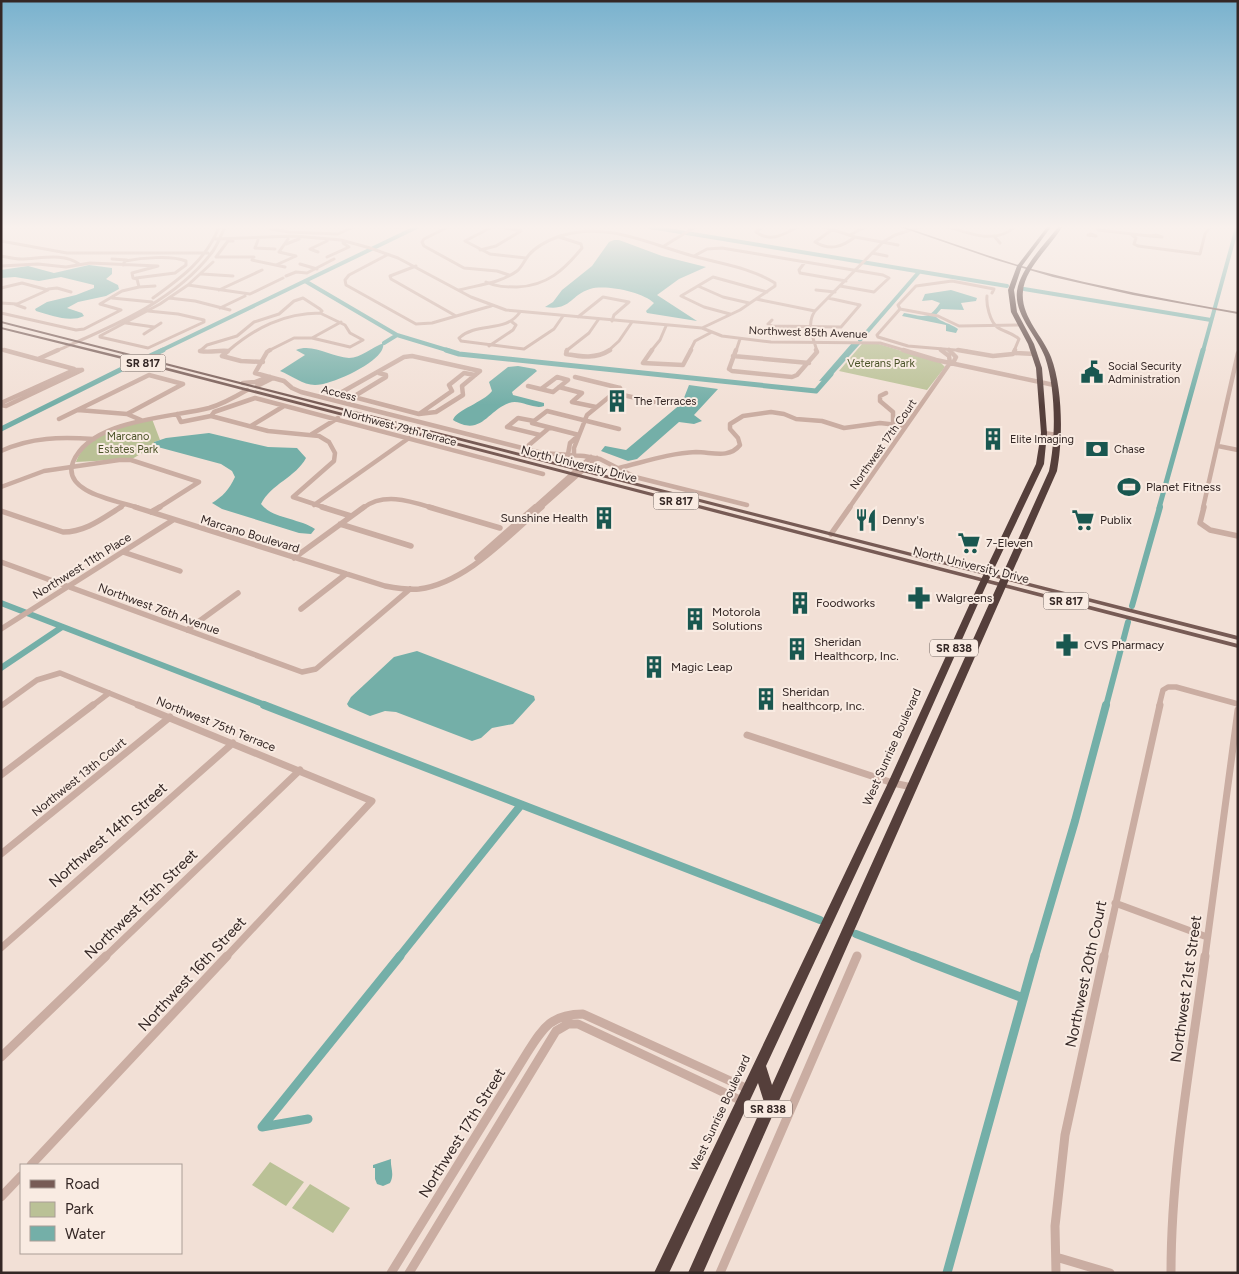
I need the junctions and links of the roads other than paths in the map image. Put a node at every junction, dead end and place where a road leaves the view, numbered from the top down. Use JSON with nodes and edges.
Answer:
{"nodes":[{"id":1,"x":37,"y":286,"type":"edge"},
{"id":2,"x":148,"y":286,"type":"edge"},
{"id":3,"x":170,"y":286,"type":"edge"},
{"id":4,"x":175,"y":286,"type":"edge"},
{"id":5,"x":188,"y":286,"type":"edge"},
{"id":6,"x":192,"y":286,"type":"edge"},
{"id":7,"x":227,"y":286,"type":"edge"},
{"id":8,"x":266,"y":286,"type":"edge"},
{"id":9,"x":348,"y":286,"type":"edge"},
{"id":10,"x":404,"y":286,"type":"edge"},
{"id":11,"x":453,"y":286,"type":"edge"},
{"id":12,"x":471,"y":286,"type":"edge"},
{"id":13,"x":498,"y":286,"type":"edge"},
{"id":14,"x":536,"y":286,"type":"edge"},
{"id":15,"x":698,"y":286,"type":"edge"},
{"id":16,"x":699,"y":286,"type":"edge"},
{"id":17,"x":746,"y":286,"type":"edge"},
{"id":18,"x":774,"y":286,"type":"edge"},
{"id":19,"x":840,"y":286,"type":"edge"},
{"id":20,"x":842,"y":286,"type":"edge"},
{"id":21,"x":880,"y":286,"type":"edge"},
{"id":22,"x":920,"y":286,"type":"edge"},
{"id":23,"x":981,"y":286,"type":"edge"},
{"id":24,"x":1012,"y":286,"type":"edge"},
{"id":25,"x":1021,"y":286,"type":"edge"},
{"id":26,"x":1105,"y":286,"type":"edge"},
{"id":27,"x":139,"y":287,"type":"joint"},
{"id":28,"x":48,"y":289,"type":"junction"},
{"id":29,"x":219,"y":290,"type":"junction"},
{"id":30,"x":459,"y":290,"type":"junction"},
{"id":31,"x":816,"y":290,"type":"dead end"},
{"id":32,"x":70,"y":292,"type":"dead end"},
{"id":33,"x":767,"y":292,"type":"junction"},
{"id":34,"x":835,"y":292,"type":"junction"},
{"id":35,"x":992,"y":293,"type":"dead end"},
{"id":36,"x":245,"y":296,"type":"dead end"},
{"id":37,"x":987,"y":296,"type":"dead end"},
{"id":38,"x":118,"y":297,"type":"junction"},
{"id":39,"x":169,"y":298,"type":"junction"},
{"id":40,"x":828,"y":298,"type":"junction"},
{"id":41,"x":756,"y":299,"type":"junction"},
{"id":42,"x":151,"y":302,"type":"junction"},
{"id":43,"x":1,"y":303,"type":"edge"},
{"id":44,"x":748,"y":303,"type":"junction"},
{"id":45,"x":14,"y":304,"type":"junction"},
{"id":46,"x":160,"y":304,"type":"junction"},
{"id":47,"x":491,"y":306,"type":"junction"},
{"id":48,"x":25,"y":308,"type":"dead end"},
{"id":49,"x":220,"y":308,"type":"junction"},
{"id":50,"x":900,"y":309,"type":"junction"},
{"id":51,"x":230,"y":310,"type":"dead end"},
{"id":52,"x":148,"y":311,"type":"junction"},
{"id":53,"x":815,"y":311,"type":"junction"},
{"id":54,"x":1238,"y":311,"type":"edge"},
{"id":55,"x":520,"y":312,"type":"junction"},
{"id":56,"x":1,"y":313,"type":"edge"},
{"id":57,"x":320,"y":313,"type":"junction"},
{"id":58,"x":730,"y":314,"type":"junction"},
{"id":59,"x":456,"y":316,"type":"junction"},
{"id":60,"x":564,"y":316,"type":"junction"},
{"id":61,"x":578,"y":318,"type":"junction"},
{"id":62,"x":598,"y":320,"type":"junction"},
{"id":63,"x":772,"y":320,"type":"dead end"},
{"id":64,"x":612,"y":321,"type":"junction"},
{"id":65,"x":118,"y":322,"type":"junction"},
{"id":66,"x":341,"y":322,"type":"junction"},
{"id":67,"x":512,"y":322,"type":"junction"},
{"id":68,"x":632,"y":322,"type":"junction"},
{"id":69,"x":2,"y":323,"type":"edge"},
{"id":70,"x":126,"y":323,"type":"junction"},
{"id":71,"x":161,"y":323,"type":"dead end"},
{"id":72,"x":666,"y":326,"type":"junction"},
{"id":73,"x":996,"y":326,"type":"junction"},
{"id":74,"x":1022,"y":326,"type":"junction"},
{"id":75,"x":154,"y":327,"type":"junction"},
{"id":76,"x":812,"y":327,"type":"junction"},
{"id":77,"x":1,"y":328,"type":"edge"},
{"id":78,"x":702,"y":328,"type":"junction"},
{"id":79,"x":710,"y":333,"type":"junction"},
{"id":80,"x":144,"y":334,"type":"dead end"},
{"id":81,"x":312,"y":338,"type":"junction"},
{"id":82,"x":740,"y":339,"type":"junction"},
{"id":83,"x":76,"y":341,"type":"junction"},
{"id":84,"x":815,"y":342,"type":"junction"},
{"id":85,"x":68,"y":345,"type":"junction"},
{"id":86,"x":489,"y":346,"type":"junction"},
{"id":87,"x":1,"y":348,"type":"edge"},
{"id":88,"x":942,"y":350,"type":"junction"},
{"id":89,"x":949,"y":350,"type":"junction"},
{"id":90,"x":228,"y":351,"type":"junction"},
{"id":91,"x":1015,"y":353,"type":"junction"},
{"id":92,"x":1238,"y":353,"type":"edge"},
{"id":93,"x":1035,"y":354,"type":"junction"},
{"id":94,"x":733,"y":356,"type":"junction"},
{"id":95,"x":37,"y":359,"type":"junction"},
{"id":96,"x":264,"y":362,"type":"junction"},
{"id":97,"x":809,"y":363,"type":"junction"},
{"id":98,"x":950,"y":363,"type":"junction"},
{"id":99,"x":74,"y":370,"type":"junction"},
{"id":100,"x":379,"y":373,"type":"junction"},
{"id":101,"x":475,"y":375,"type":"junction"},
{"id":102,"x":1235,"y":375,"type":"edge"},
{"id":103,"x":196,"y":376,"type":"junction"},
{"id":104,"x":270,"y":377,"type":"junction"},
{"id":105,"x":575,"y":377,"type":"dead end"},
{"id":106,"x":1042,"y":382,"type":"junction"},
{"id":107,"x":243,"y":383,"type":"junction"},
{"id":108,"x":1054,"y":385,"type":"junction"},
{"id":109,"x":257,"y":386,"type":"junction"},
{"id":110,"x":528,"y":386,"type":"dead end"},
{"id":111,"x":559,"y":387,"type":"junction"},
{"id":112,"x":541,"y":389,"type":"junction"},
{"id":113,"x":247,"y":390,"type":"junction"},
{"id":114,"x":614,"y":393,"type":"junction"},
{"id":115,"x":886,"y":393,"type":"dead end"},
{"id":116,"x":296,"y":396,"type":"junction"},
{"id":117,"x":353,"y":397,"type":"junction"},
{"id":118,"x":654,"y":402,"type":"dead end"},
{"id":119,"x":1,"y":404,"type":"edge"},
{"id":120,"x":284,"y":406,"type":"junction"},
{"id":121,"x":596,"y":407,"type":"junction"},
{"id":122,"x":78,"y":410,"type":"junction"},
{"id":123,"x":344,"y":412,"type":"junction"},
{"id":124,"x":127,"y":414,"type":"junction"},
{"id":125,"x":177,"y":414,"type":"junction"},
{"id":126,"x":419,"y":414,"type":"junction"},
{"id":127,"x":212,"y":416,"type":"junction"},
{"id":128,"x":59,"y":419,"type":"dead end"},
{"id":129,"x":337,"y":419,"type":"junction"},
{"id":130,"x":141,"y":420,"type":"junction"},
{"id":131,"x":586,"y":420,"type":"junction"},
{"id":132,"x":534,"y":422,"type":"junction"},
{"id":133,"x":893,"y":423,"type":"junction"},
{"id":134,"x":251,"y":426,"type":"junction"},
{"id":135,"x":906,"y":426,"type":"junction"},
{"id":136,"x":549,"y":428,"type":"junction"},
{"id":137,"x":619,"y":429,"type":"dead end"},
{"id":138,"x":1044,"y":433,"type":"junction"},
{"id":139,"x":312,"y":434,"type":"junction"},
{"id":140,"x":540,"y":435,"type":"junction"},
{"id":141,"x":579,"y":435,"type":"junction"},
{"id":142,"x":1057,"y":435,"type":"junction"},
{"id":143,"x":409,"y":438,"type":"junction"},
{"id":144,"x":94,"y":439,"type":"junction"},
{"id":145,"x":528,"y":445,"type":"dead end"},
{"id":146,"x":1218,"y":446,"type":"junction"},
{"id":147,"x":1238,"y":450,"type":"edge"},
{"id":148,"x":1,"y":451,"type":"edge"},
{"id":149,"x":568,"y":454,"type":"junction"},
{"id":150,"x":574,"y":454,"type":"junction"},
{"id":151,"x":591,"y":457,"type":"junction"},
{"id":152,"x":597,"y":458,"type":"junction"},
{"id":153,"x":71,"y":468,"type":"junction"},
{"id":154,"x":619,"y":468,"type":"junction"},
{"id":155,"x":578,"y":472,"type":"junction"},
{"id":156,"x":543,"y":474,"type":"dead end"},
{"id":157,"x":1,"y":487,"type":"edge"},
{"id":158,"x":677,"y":501,"type":"junction"},
{"id":159,"x":706,"y":502,"type":"junction"},
{"id":160,"x":125,"y":504,"type":"junction"},
{"id":161,"x":746,"y":505,"type":"dead end"},
{"id":162,"x":314,"y":506,"type":"junction"},
{"id":163,"x":1,"y":511,"type":"edge"},
{"id":164,"x":152,"y":512,"type":"junction"},
{"id":165,"x":351,"y":516,"type":"junction"},
{"id":166,"x":173,"y":520,"type":"junction"},
{"id":167,"x":340,"y":524,"type":"junction"},
{"id":168,"x":500,"y":528,"type":"dead end"},
{"id":169,"x":1238,"y":536,"type":"edge"},
{"id":170,"x":830,"y":537,"type":"junction"},
{"id":171,"x":411,"y":546,"type":"dead end"},
{"id":172,"x":123,"y":552,"type":"junction"},
{"id":173,"x":294,"y":558,"type":"junction"},
{"id":174,"x":1,"y":562,"type":"edge"},
{"id":175,"x":180,"y":571,"type":"dead end"},
{"id":176,"x":346,"y":574,"type":"junction"},
{"id":177,"x":986,"y":577,"type":"junction"},
{"id":178,"x":1002,"y":581,"type":"junction"},
{"id":179,"x":68,"y":586,"type":"junction"},
{"id":180,"x":410,"y":589,"type":"junction"},
{"id":181,"x":238,"y":593,"type":"dead end"},
{"id":182,"x":301,"y":609,"type":"dead end"},
{"id":183,"x":1,"y":629,"type":"edge"},
{"id":184,"x":187,"y":630,"type":"junction"},
{"id":185,"x":1238,"y":638,"type":"edge"},
{"id":186,"x":1238,"y":646,"type":"edge"},
{"id":187,"x":109,"y":693,"type":"junction"},
{"id":188,"x":1238,"y":704,"type":"edge"},
{"id":189,"x":1,"y":706,"type":"edge"},
{"id":190,"x":1238,"y":710,"type":"edge"},
{"id":191,"x":170,"y":717,"type":"junction"},
{"id":192,"x":747,"y":735,"type":"dead end"},
{"id":193,"x":233,"y":743,"type":"junction"},
{"id":194,"x":1235,"y":748,"type":"edge"},
{"id":195,"x":300,"y":770,"type":"junction"},
{"id":196,"x":1,"y":775,"type":"edge"},
{"id":197,"x":893,"y":783,"type":"junction"},
{"id":198,"x":912,"y":787,"type":"junction"},
{"id":199,"x":372,"y":801,"type":"joint"},
{"id":200,"x":1,"y":854,"type":"edge"},
{"id":201,"x":1115,"y":903,"type":"junction"},
{"id":202,"x":1207,"y":937,"type":"junction"},
{"id":203,"x":1,"y":948,"type":"edge"},
{"id":204,"x":856,"y":956,"type":"dead end"},
{"id":205,"x":1,"y":1057,"type":"edge"},
{"id":206,"x":759,"y":1066,"type":"junction"},
{"id":207,"x":746,"y":1095,"type":"junction"},
{"id":208,"x":771,"y":1102,"type":"junction"},
{"id":209,"x":787,"y":1117,"type":"junction"},
{"id":210,"x":32,"y":1164,"type":"edge"},
{"id":211,"x":20,"y":1177,"type":"edge"},
{"id":212,"x":1,"y":1197,"type":"edge"},
{"id":213,"x":1056,"y":1257,"type":"junction"},
{"id":214,"x":391,"y":1273,"type":"edge"},
{"id":215,"x":410,"y":1273,"type":"edge"},
{"id":216,"x":662,"y":1273,"type":"edge"},
{"id":217,"x":695,"y":1273,"type":"edge"},
{"id":218,"x":720,"y":1273,"type":"edge"},
{"id":219,"x":1056,"y":1273,"type":"edge"},
{"id":220,"x":1110,"y":1273,"type":"edge"},
{"id":221,"x":1171,"y":1273,"type":"edge"}],
"edges":[{"from":1,"to":28,"type":"street"},
{"from":2,"to":27,"type":"street"},
{"from":3,"to":42,"type":"street"},
{"from":4,"to":42,"type":"street"},
{"from":5,"to":39,"type":"street"},
{"from":6,"to":29,"type":"street"},
{"from":7,"to":29,"type":"street"},
{"from":8,"to":29,"type":"street"},
{"from":9,"to":59,"type":"street"},
{"from":10,"to":59,"type":"street"},
{"from":11,"to":30,"type":"street","name":"Northwest 85th Avenue"},
{"from":12,"to":30,"type":"street"},
{"from":13,"to":14,"type":"street"},
{"from":15,"to":58,"type":"street"},
{"from":16,"to":44,"type":"street"},
{"from":17,"to":33,"type":"street"},
{"from":18,"to":33,"type":"street"},
{"from":19,"to":34,"type":"street"},
{"from":20,"to":21,"type":"street"},
{"from":22,"to":50,"type":"street"},
{"from":23,"to":35,"type":"street"},
{"from":24,"to":74,"type":"highway","name":"West Sunrise Boulevard"},
{"from":25,"to":108,"type":"highway"},
{"from":26,"to":54,"type":"main road"},
{"from":27,"to":38,"type":"street"},
{"from":28,"to":32,"type":"street"},
{"from":28,"to":45,"type":"street"},
{"from":30,"to":47,"type":"street","name":"Northwest 85th Avenue"},
{"from":31,"to":34,"type":"street"},
{"from":33,"to":41,"type":"street"},
{"from":34,"to":40,"type":"street"},
{"from":36,"to":49,"type":"street"},
{"from":37,"to":73,"type":"street"},
{"from":38,"to":42,"type":"street"},
{"from":38,"to":56,"type":"street"},
{"from":39,"to":46,"type":"street"},
{"from":39,"to":49,"type":"street"},
{"from":40,"to":53,"type":"street"},
{"from":40,"to":76,"type":"street"},
{"from":41,"to":44,"type":"street"},
{"from":41,"to":53,"type":"street"},
{"from":42,"to":46,"type":"street"},
{"from":42,"to":65,"type":"street"},
{"from":42,"to":83,"type":"street"},
{"from":43,"to":45,"type":"street"},
{"from":44,"to":58,"type":"street"},
{"from":45,"to":48,"type":"street"},
{"from":46,"to":52,"type":"street"},
{"from":47,"to":55,"type":"street","name":"Northwest 85th Avenue"},
{"from":47,"to":59,"type":"street"},
{"from":49,"to":51,"type":"street"},
{"from":50,"to":73,"type":"street"},
{"from":50,"to":88,"type":"street"},
{"from":52,"to":70,"type":"street"},
{"from":52,"to":70,"type":"street"},
{"from":53,"to":76,"type":"street"},
{"from":55,"to":60,"type":"street","name":"Northwest 85th Avenue"},
{"from":55,"to":67,"type":"street"},
{"from":57,"to":66,"type":"street"},
{"from":57,"to":90,"type":"street"},
{"from":57,"to":90,"type":"street"},
{"from":58,"to":78,"type":"street"},
{"from":60,"to":61,"type":"street","name":"Northwest 85th Avenue"},
{"from":60,"to":86,"type":"street"},
{"from":61,"to":62,"type":"street","name":"Northwest 85th Avenue"},
{"from":61,"to":64,"type":"street"},
{"from":62,"to":64,"type":"street","name":"Northwest 85th Avenue"},
{"from":62,"to":68,"type":"street"},
{"from":63,"to":76,"type":"street"},
{"from":64,"to":68,"type":"street","name":"Northwest 85th Avenue"},
{"from":65,"to":70,"type":"street"},
{"from":65,"to":83,"type":"street"},
{"from":66,"to":81,"type":"street"},
{"from":66,"to":81,"type":"street"},
{"from":67,"to":86,"type":"street"},
{"from":67,"to":86,"type":"street"},
{"from":68,"to":72,"type":"street","name":"Northwest 85th Avenue"},
{"from":69,"to":83,"type":"main road","name":"North University Drive","number":"SR 817"},
{"from":70,"to":75,"type":"street"},
{"from":71,"to":75,"type":"street"},
{"from":72,"to":78,"type":"street","name":"Northwest 85th Avenue"},
{"from":72,"to":79,"type":"street"},
{"from":73,"to":74,"type":"street"},
{"from":73,"to":91,"type":"street"},
{"from":74,"to":93,"type":"highway","name":"West Sunrise Boulevard"},
{"from":75,"to":80,"type":"street"},
{"from":76,"to":84,"type":"street"},
{"from":77,"to":85,"type":"main road","name":"North University Drive","number":"SR 817"},
{"from":78,"to":79,"type":"street","name":"Northwest 85th Avenue"},
{"from":79,"to":82,"type":"street","name":"Northwest 85th Avenue"},
{"from":81,"to":96,"type":"street"},
{"from":82,"to":84,"type":"street","name":"Northwest 85th Avenue"},
{"from":82,"to":94,"type":"street"},
{"from":83,"to":85,"type":"street"},
{"from":83,"to":107,"type":"main road","name":"North University Drive","number":"SR 817"},
{"from":84,"to":97,"type":"street"},
{"from":84,"to":98,"type":"street","name":"Northwest 85th Avenue"},
{"from":85,"to":95,"type":"street"},
{"from":85,"to":103,"type":"main road","name":"North University Drive","number":"SR 817"},
{"from":87,"to":95,"type":"street"},
{"from":88,"to":89,"type":"street"},
{"from":88,"to":98,"type":"street"},
{"from":89,"to":91,"type":"street"},
{"from":89,"to":98,"type":"street"},
{"from":90,"to":96,"type":"street"},
{"from":91,"to":93,"type":"street"},
{"from":92,"to":102,"type":"street"},
{"from":93,"to":106,"type":"highway","name":"West Sunrise Boulevard"},
{"from":94,"to":97,"type":"street"},
{"from":94,"to":97,"type":"street"},
{"from":95,"to":99,"type":"street"},
{"from":96,"to":104,"type":"street","name":"Access"},
{"from":98,"to":106,"type":"street","name":"Northwest 85th Avenue"},
{"from":98,"to":135,"type":"street","name":"Northwest 17th Court"},
{"from":99,"to":119,"type":"street"},
{"from":99,"to":119,"type":"street"},
{"from":100,"to":101,"type":"street"},
{"from":100,"to":117,"type":"street"},
{"from":100,"to":117,"type":"street"},
{"from":101,"to":126,"type":"street"},
{"from":101,"to":126,"type":"street"},
{"from":102,"to":146,"type":"street"},
{"from":103,"to":109,"type":"main road"},
{"from":103,"to":113,"type":"main road","name":"North University Drive","number":"SR 817"},
{"from":104,"to":107,"type":"street"},
{"from":104,"to":109,"type":"street"},
{"from":104,"to":149,"type":"street","name":"Access"},
{"from":105,"to":114,"type":"street"},
{"from":106,"to":108,"type":"street","name":"Northwest 85th Avenue"},
{"from":106,"to":138,"type":"highway","name":"West Sunrise Boulevard"},
{"from":107,"to":109,"type":"main road","name":"North University Drive","number":"SR 817"},
{"from":108,"to":142,"type":"highway"},
{"from":109,"to":116,"type":"main road","name":"North University Drive","number":"SR 817"},
{"from":110,"to":112,"type":"street"},
{"from":111,"to":112,"type":"street"},
{"from":111,"to":112,"type":"street"},
{"from":111,"to":121,"type":"street"},
{"from":113,"to":116,"type":"main road"},
{"from":113,"to":123,"type":"main road","name":"North University Drive","number":"SR 817"},
{"from":113,"to":125,"type":"street"},
{"from":114,"to":118,"type":"street"},
{"from":114,"to":121,"type":"street"},
{"from":115,"to":133,"type":"street"},
{"from":116,"to":123,"type":"main road","name":"North University Drive","number":"SR 817"},
{"from":117,"to":126,"type":"street"},
{"from":120,"to":127,"type":"street","name":"Northwest 79th Terrace"},
{"from":120,"to":129,"type":"street","name":"Northwest 79th Terrace"},
{"from":120,"to":134,"type":"street"},
{"from":121,"to":131,"type":"street"},
{"from":122,"to":124,"type":"street"},
{"from":122,"to":124,"type":"street"},
{"from":122,"to":128,"type":"street"},
{"from":123,"to":129,"type":"street"},
{"from":123,"to":155,"type":"main road","name":"North University Drive","number":"SR 817"},
{"from":124,"to":130,"type":"street"},
{"from":125,"to":127,"type":"street"},
{"from":125,"to":130,"type":"street"},
{"from":127,"to":134,"type":"street"},
{"from":129,"to":139,"type":"street"},
{"from":129,"to":143,"type":"street","name":"Northwest 79th Terrace"},
{"from":130,"to":144,"type":"street"},
{"from":131,"to":132,"type":"street"},
{"from":131,"to":137,"type":"street"},
{"from":131,"to":141,"type":"street"},
{"from":132,"to":136,"type":"street"},
{"from":132,"to":140,"type":"street"},
{"from":133,"to":135,"type":"street"},
{"from":133,"to":154,"type":"street"},
{"from":134,"to":139,"type":"street"},
{"from":135,"to":170,"type":"street","name":"Northwest 17th Court"},
{"from":136,"to":140,"type":"street"},
{"from":136,"to":141,"type":"street"},
{"from":138,"to":142,"type":"street"},
{"from":138,"to":177,"type":"highway","name":"West Sunrise Boulevard"},
{"from":139,"to":162,"type":"street"},
{"from":140,"to":145,"type":"street"},
{"from":141,"to":149,"type":"street"},
{"from":141,"to":150,"type":"street"},
{"from":142,"to":178,"type":"highway"},
{"from":143,"to":156,"type":"street","name":"Northwest 79th Terrace"},
{"from":143,"to":162,"type":"street"},
{"from":144,"to":148,"type":"street"},
{"from":144,"to":153,"type":"street"},
{"from":146,"to":147,"type":"street"},
{"from":146,"to":169,"type":"street"},
{"from":149,"to":150,"type":"street","name":"Access"},
{"from":150,"to":151,"type":"street","name":"Access"},
{"from":151,"to":152,"type":"street","name":"Access"},
{"from":151,"to":155,"type":"street"},
{"from":152,"to":154,"type":"street","name":"Access"},
{"from":152,"to":155,"type":"street"},
{"from":153,"to":157,"type":"street"},
{"from":153,"to":160,"type":"street","name":"Marcano Boulevard"},
{"from":153,"to":164,"type":"street"},
{"from":154,"to":161,"type":"street","name":"Access"},
{"from":155,"to":158,"type":"main road","name":"North University Drive","number":"SR 817"},
{"from":155,"to":159,"type":"main road","name":"North University Drive","number":"SR 817"},
{"from":155,"to":180,"type":"street","name":"Marcano Boulevard"},
{"from":158,"to":159,"type":"main road"},
{"from":158,"to":170,"type":"main road","name":"North University Drive","number":"SR 817"},
{"from":159,"to":170,"type":"main road","name":"North University Drive","number":"SR 817"},
{"from":160,"to":163,"type":"street"},
{"from":160,"to":164,"type":"street","name":"Marcano Boulevard"},
{"from":162,"to":165,"type":"street"},
{"from":164,"to":166,"type":"street","name":"Marcano Boulevard"},
{"from":165,"to":167,"type":"street"},
{"from":165,"to":168,"type":"street"},
{"from":166,"to":172,"type":"street","name":"Northwest 11th Place"},
{"from":166,"to":173,"type":"street","name":"Marcano Boulevard"},
{"from":167,"to":171,"type":"street"},
{"from":167,"to":173,"type":"street"},
{"from":170,"to":177,"type":"main road","name":"North University Drive","number":"SR 817"},
{"from":170,"to":177,"type":"main road","name":"North University Drive","number":"SR 817"},
{"from":172,"to":175,"type":"street"},
{"from":172,"to":179,"type":"street","name":"Northwest 11th Place"},
{"from":173,"to":176,"type":"street","name":"Marcano Boulevard"},
{"from":174,"to":179,"type":"street","name":"Northwest 76th Avenue"},
{"from":176,"to":180,"type":"street","name":"Marcano Boulevard"},
{"from":176,"to":182,"type":"street"},
{"from":177,"to":178,"type":"main road","name":"North University Drive","number":"SR 817"},
{"from":177,"to":197,"type":"highway","name":"West Sunrise Boulevard","number":"SR 838"},
{"from":178,"to":185,"type":"main road","name":"North University Drive","number":"SR 817"},
{"from":178,"to":186,"type":"main road","name":"North University Drive","number":"SR 817"},
{"from":178,"to":198,"type":"highway","number":"SR 838"},
{"from":179,"to":183,"type":"street","name":"Northwest 11th Place"},
{"from":179,"to":184,"type":"street","name":"Northwest 76th Avenue"},
{"from":180,"to":184,"type":"street","name":"Northwest 76th Avenue"},
{"from":181,"to":184,"type":"street"},
{"from":187,"to":189,"type":"street","name":"Northwest 75th Terrace"},
{"from":187,"to":191,"type":"street","name":"Northwest 75th Terrace"},
{"from":187,"to":196,"type":"street"},
{"from":188,"to":201,"type":"street","name":"Northwest 20th Court"},
{"from":190,"to":194,"type":"street","name":"Northwest 21st Street"},
{"from":191,"to":193,"type":"street","name":"Northwest 75th Terrace"},
{"from":191,"to":200,"type":"street","name":"Northwest 13th Court"},
{"from":192,"to":197,"type":"street"},
{"from":193,"to":195,"type":"street","name":"Northwest 75th Terrace"},
{"from":193,"to":203,"type":"street","name":"Northwest 14th Street"},
{"from":194,"to":202,"type":"street","name":"Northwest 21st Street"},
{"from":195,"to":199,"type":"street","name":"Northwest 75th Terrace"},
{"from":195,"to":205,"type":"street","name":"Northwest 15th Street"},
{"from":197,"to":198,"type":"street"},
{"from":197,"to":206,"type":"highway","name":"West Sunrise Boulevard","number":"SR 838"},
{"from":198,"to":208,"type":"highway","number":"SR 838"},
{"from":199,"to":210,"type":"street","name":"Northwest 16th Street"},
{"from":201,"to":202,"type":"street"},
{"from":201,"to":213,"type":"street","name":"Northwest 20th Court"},
{"from":202,"to":221,"type":"street","name":"Northwest 21st Street"},
{"from":204,"to":209,"type":"street"},
{"from":206,"to":207,"type":"highway","name":"West Sunrise Boulevard","number":"SR 838"},
{"from":206,"to":208,"type":"highway"},
{"from":207,"to":214,"type":"street","name":"Northwest 17th Street"},
{"from":207,"to":215,"type":"street","name":"Northwest 17th Street"},
{"from":207,"to":216,"type":"highway","name":"West Sunrise Boulevard","number":"SR 838"},
{"from":208,"to":209,"type":"street"},
{"from":208,"to":217,"type":"highway","number":"SR 838"},
{"from":209,"to":218,"type":"street"},
{"from":211,"to":212,"type":"street"},
{"from":213,"to":219,"type":"street","name":"Northwest 20th Court"},
{"from":213,"to":220,"type":"street"}]}
